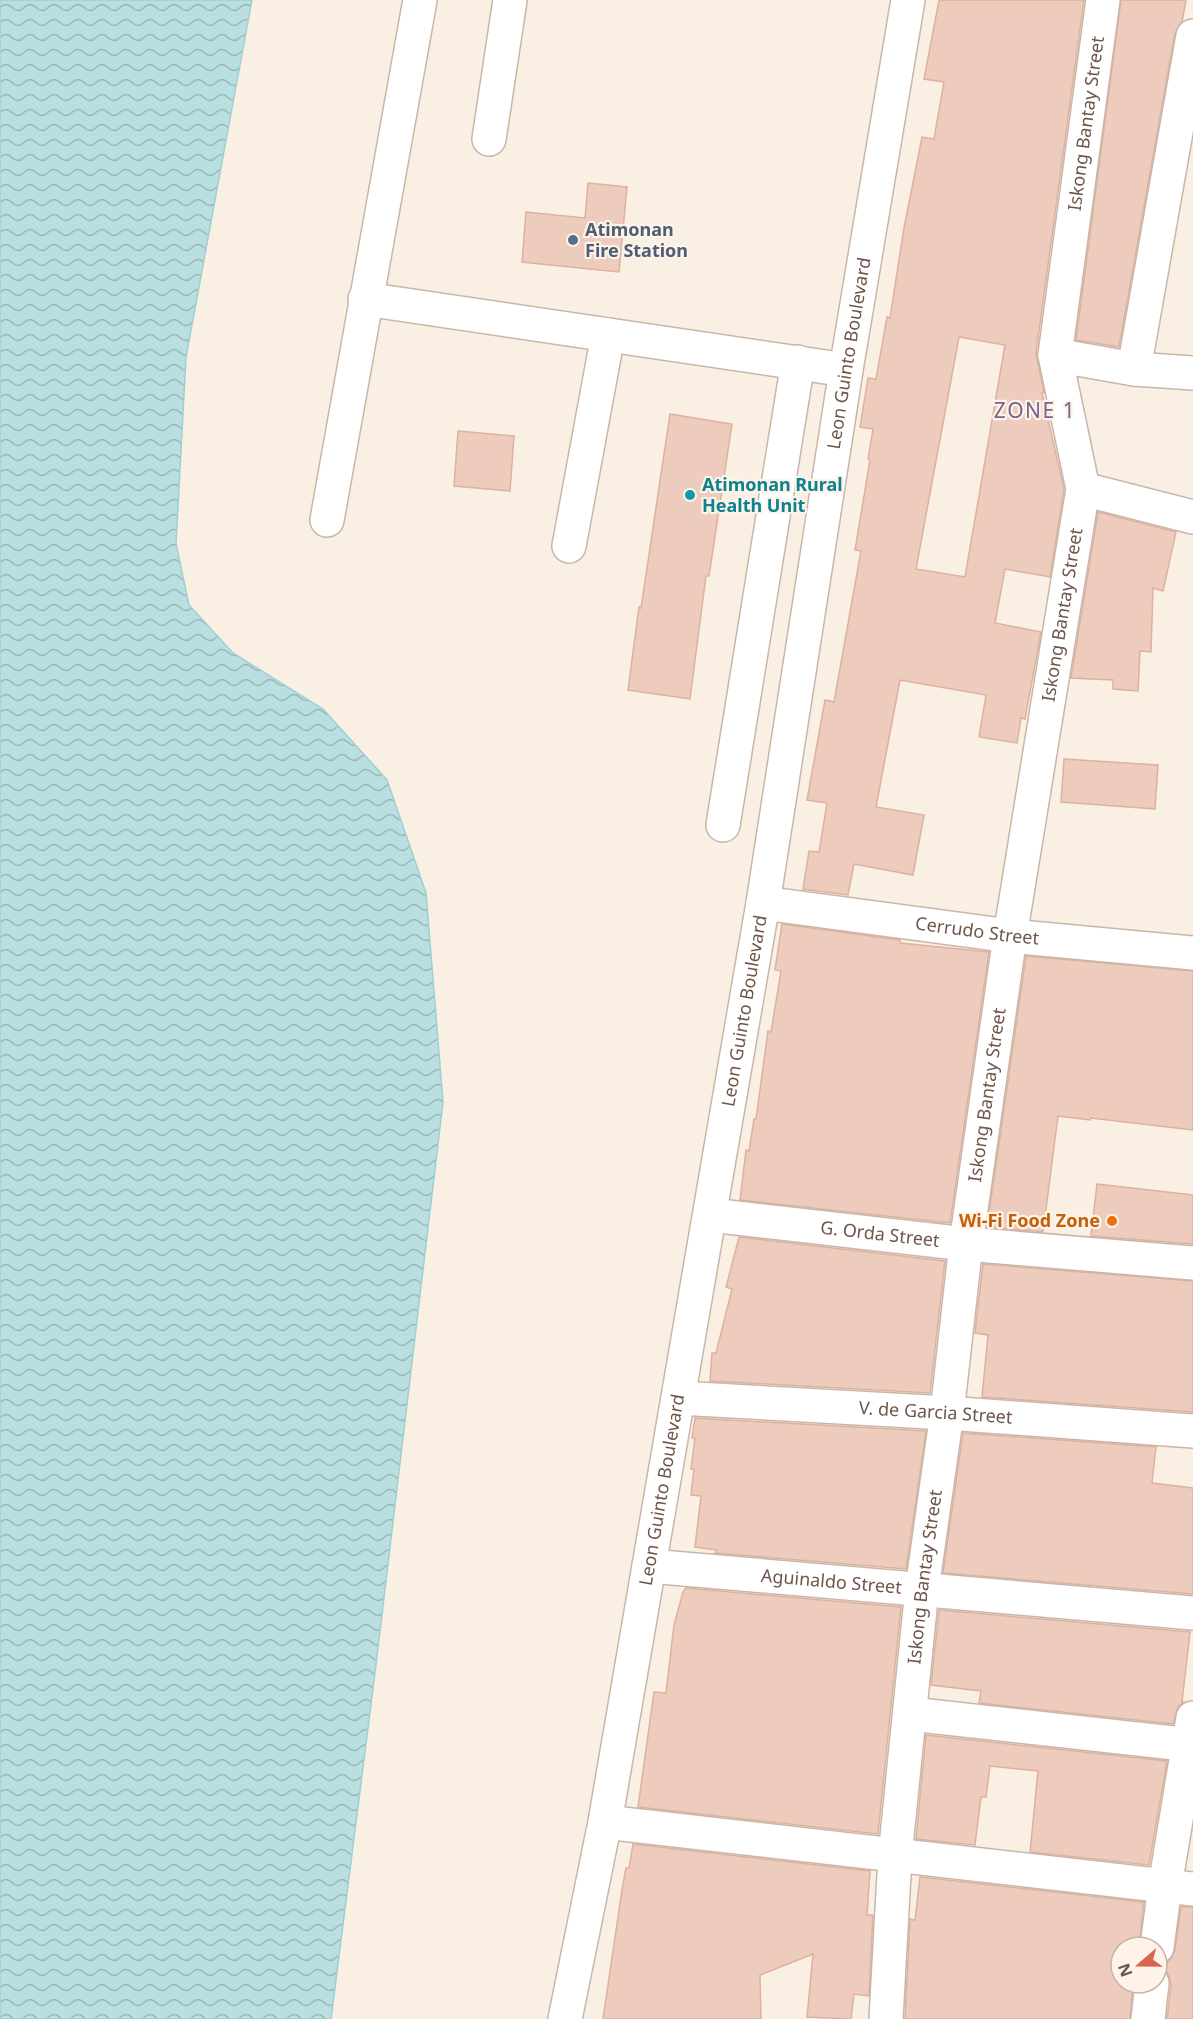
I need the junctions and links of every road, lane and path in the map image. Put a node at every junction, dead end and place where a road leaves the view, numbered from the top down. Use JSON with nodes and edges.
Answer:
{"nodes":[{"id":1,"x":420,"y":0,"type":"edge"},
{"id":2,"x":510,"y":0,"type":"edge"},
{"id":3,"x":908,"y":0,"type":"edge"},
{"id":4,"x":1103,"y":0,"type":"edge"},
{"id":5,"x":1193,"y":36,"type":"edge"},
{"id":6,"x":489,"y":139,"type":"dead end"},
{"id":7,"x":365,"y":299,"type":"junction"},
{"id":8,"x":608,"y":334,"type":"junction"},
{"id":9,"x":1054,"y":355,"type":"junction"},
{"id":10,"x":798,"y":362,"type":"junction"},
{"id":11,"x":1134,"y":369,"type":"junction"},
{"id":12,"x":846,"y":370,"type":"junction"},
{"id":13,"x":1193,"y":372,"type":"edge"},
{"id":14,"x":1083,"y":489,"type":"junction"},
{"id":15,"x":1193,"y":517,"type":"edge"},
{"id":16,"x":327,"y":520,"type":"dead end"},
{"id":17,"x":568,"y":546,"type":"dead end"},
{"id":18,"x":723,"y":825,"type":"dead end"},
{"id":19,"x":763,"y":903,"type":"junction"},
{"id":20,"x":1010,"y":936,"type":"junction"},
{"id":21,"x":1193,"y":953,"type":"edge"},
{"id":22,"x":710,"y":1215,"type":"junction"},
{"id":23,"x":966,"y":1244,"type":"junction"},
{"id":24,"x":1193,"y":1263,"type":"edge"},
{"id":25,"x":678,"y":1398,"type":"junction"},
{"id":26,"x":947,"y":1413,"type":"junction"},
{"id":27,"x":1193,"y":1431,"type":"edge"},
{"id":28,"x":649,"y":1566,"type":"junction"},
{"id":29,"x":922,"y":1589,"type":"junction"},
{"id":30,"x":1193,"y":1613,"type":"edge"},
{"id":31,"x":910,"y":1714,"type":"junction"},
{"id":32,"x":1192,"y":1736,"type":"edge"},
{"id":33,"x":605,"y":1822,"type":"junction"},
{"id":34,"x":896,"y":1856,"type":"junction"},
{"id":35,"x":1179,"y":1888,"type":"edge"},
{"id":36,"x":1161,"y":1935,"type":"edge"},
{"id":37,"x":1151,"y":1995,"type":"edge"},
{"id":38,"x":565,"y":2019,"type":"edge"},
{"id":39,"x":886,"y":2019,"type":"edge"},
{"id":40,"x":1148,"y":2019,"type":"edge"}],
"edges":[{"from":1,"to":7,"type":"street"},
{"from":2,"to":6,"type":"street"},
{"from":3,"to":12,"type":"street","name":"Leon Guinto Boulevard"},
{"from":4,"to":9,"type":"street","name":"Iskong Bantay Street"},
{"from":5,"to":11,"type":"street"},
{"from":7,"to":8,"type":"street"},
{"from":7,"to":16,"type":"street"},
{"from":8,"to":10,"type":"street"},
{"from":8,"to":17,"type":"street"},
{"from":9,"to":11,"type":"street"},
{"from":9,"to":14,"type":"street","name":"Iskong Bantay Street"},
{"from":10,"to":12,"type":"street"},
{"from":10,"to":18,"type":"street"},
{"from":11,"to":13,"type":"street"},
{"from":12,"to":19,"type":"street","name":"Leon Guinto Boulevard"},
{"from":14,"to":15,"type":"street"},
{"from":14,"to":20,"type":"street","name":"Iskong Bantay Street"},
{"from":19,"to":20,"type":"street","name":"Cerrudo Street"},
{"from":19,"to":22,"type":"street","name":"Leon Guinto Boulevard"},
{"from":20,"to":21,"type":"street","name":"Cerrudo Street"},
{"from":20,"to":23,"type":"street","name":"Iskong Bantay Street"},
{"from":22,"to":23,"type":"street","name":"G. Orda Street"},
{"from":22,"to":25,"type":"street","name":"Leon Guinto Boulevard"},
{"from":23,"to":24,"type":"street","name":"G. Orda Street"},
{"from":23,"to":26,"type":"street","name":"Iskong Bantay Street"},
{"from":25,"to":26,"type":"street","name":"V. de Garcia Street"},
{"from":25,"to":28,"type":"street","name":"Leon Guinto Boulevard"},
{"from":26,"to":27,"type":"street","name":"V. de Garcia Street"},
{"from":26,"to":29,"type":"street","name":"Iskong Bantay Street"},
{"from":28,"to":29,"type":"street","name":"Aguinaldo Street"},
{"from":28,"to":33,"type":"street","name":"Leon Guinto Boulevard"},
{"from":29,"to":30,"type":"street","name":"Aguinaldo Street"},
{"from":29,"to":31,"type":"street","name":"Iskong Bantay Street"},
{"from":31,"to":32,"type":"street"},
{"from":31,"to":34,"type":"street","name":"Iskong Bantay Street"},
{"from":32,"to":35,"type":"street"},
{"from":33,"to":34,"type":"street"},
{"from":33,"to":38,"type":"street","name":"Leon Guinto Boulevard"},
{"from":34,"to":35,"type":"street"},
{"from":34,"to":39,"type":"street","name":"Iskong Bantay Street"},
{"from":35,"to":36,"type":"street"},
{"from":37,"to":40,"type":"street"}]}
